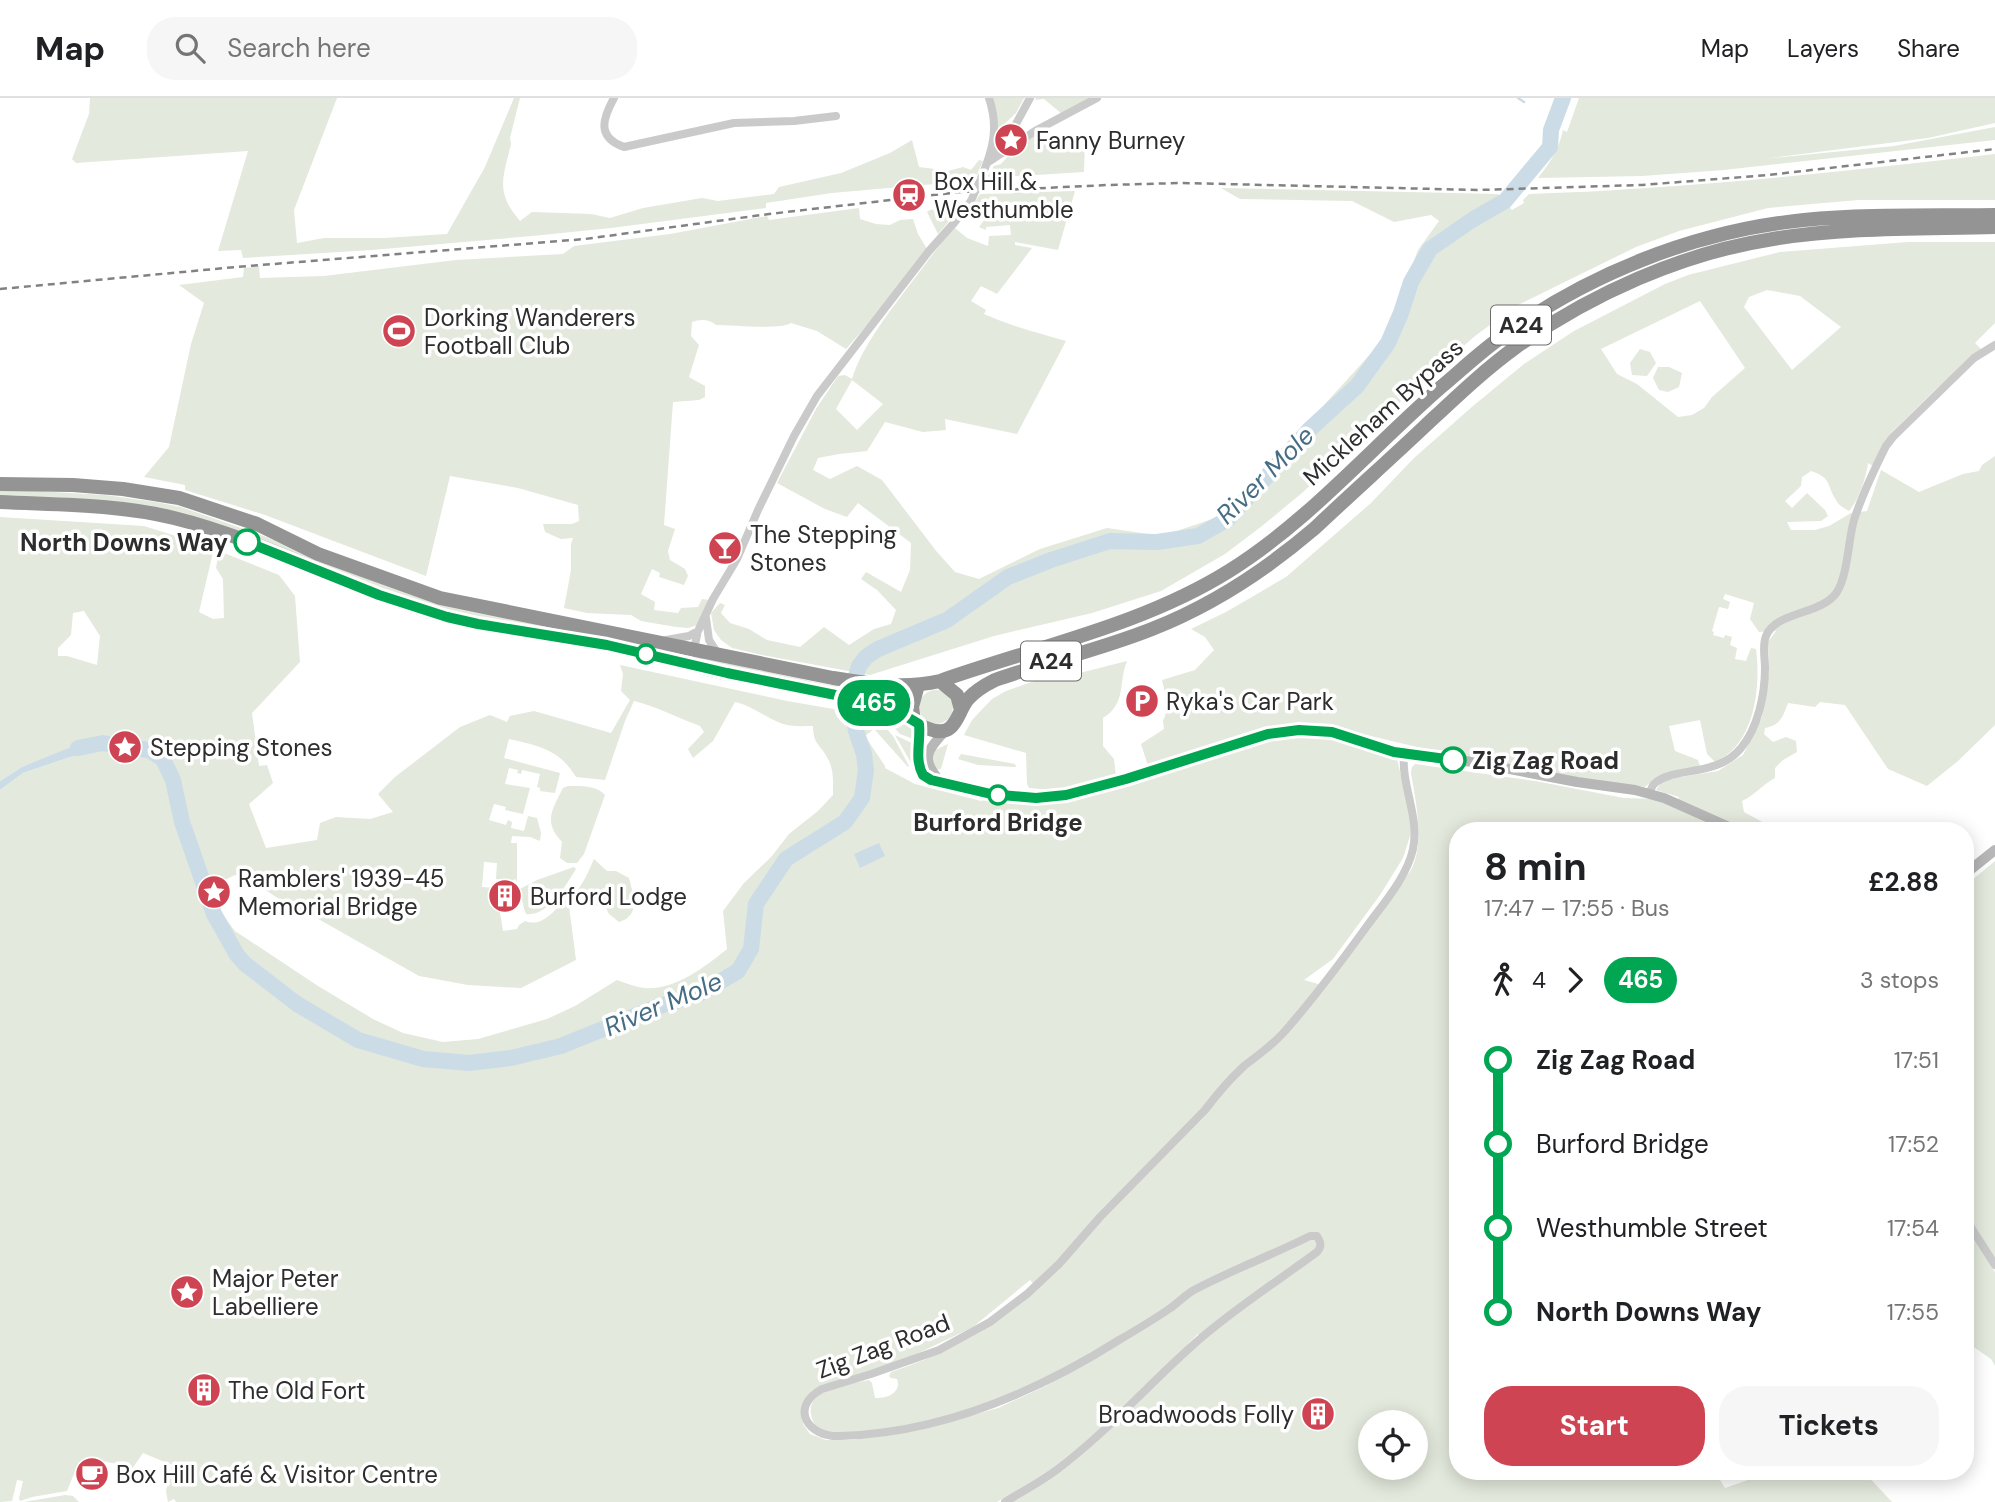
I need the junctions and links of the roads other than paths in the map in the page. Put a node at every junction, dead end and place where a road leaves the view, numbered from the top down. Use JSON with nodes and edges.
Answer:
{"nodes":[{"id":1,"x":614,"y":98,"type":"edge"},
{"id":2,"x":989,"y":98,"type":"edge"},
{"id":3,"x":1030,"y":98,"type":"edge"},
{"id":4,"x":1097,"y":98,"type":"edge"},
{"id":5,"x":836,"y":116,"type":"dead end"},
{"id":6,"x":992,"y":154,"type":"junction"},
{"id":7,"x":987,"y":163,"type":"junction"},
{"id":8,"x":1995,"y":215,"type":"edge"},
{"id":9,"x":1995,"y":228,"type":"edge"},
{"id":10,"x":1995,"y":345,"type":"edge"},
{"id":11,"x":0,"y":484,"type":"edge"},
{"id":12,"x":0,"y":502,"type":"edge"},
{"id":13,"x":706,"y":615,"type":"junction"},
{"id":14,"x":698,"y":631,"type":"junction"},
{"id":15,"x":660,"y":641,"type":"junction"},
{"id":16,"x":694,"y":649,"type":"junction"},
{"id":17,"x":718,"y":654,"type":"junction"},
{"id":18,"x":705,"y":668,"type":"junction"},
{"id":19,"x":940,"y":681,"type":"junction"},
{"id":20,"x":918,"y":685,"type":"junction"},
{"id":21,"x":961,"y":710,"type":"junction"},
{"id":22,"x":917,"y":723,"type":"junction"},
{"id":23,"x":945,"y":731,"type":"junction"},
{"id":24,"x":1404,"y":754,"type":"junction"},
{"id":25,"x":940,"y":781,"type":"junction"},
{"id":26,"x":1649,"y":794,"type":"junction"},
{"id":27,"x":1718,"y":822,"type":"edge"},
{"id":28,"x":1995,"y":850,"type":"edge"},
{"id":29,"x":1974,"y":867,"type":"edge"},
{"id":30,"x":1974,"y":1233,"type":"edge"},
{"id":31,"x":1995,"y":1265,"type":"edge"},
{"id":32,"x":1005,"y":1502,"type":"edge"}],
"edges":[{"from":1,"to":5,"type":"street"},
{"from":2,"to":6,"type":"street"},
{"from":3,"to":6,"type":"street"},
{"from":4,"to":7,"type":"street"},
{"from":6,"to":7,"type":"street"},
{"from":7,"to":13,"type":"street","bridge":true},
{"from":8,"to":19,"type":"highway","name":"Mickleham Bypass","number":"A24"},
{"from":9,"to":21,"type":"highway","name":"Mickleham Bypass","number":"A24"},
{"from":10,"to":26,"type":"street"},
{"from":11,"to":15,"type":"highway"},
{"from":12,"to":18,"type":"highway"},
{"from":13,"to":14,"type":"street"},
{"from":13,"to":17,"type":"street"},
{"from":14,"to":15,"type":"street"},
{"from":14,"to":16,"type":"street"},
{"from":15,"to":16,"type":"highway"},
{"from":16,"to":17,"type":"highway"},
{"from":16,"to":18,"type":"street"},
{"from":17,"to":20,"type":"highway"},
{"from":18,"to":22,"type":"highway"},
{"from":19,"to":20,"type":"highway"},
{"from":19,"to":21,"type":"highway"},
{"from":20,"to":22,"type":"highway"},
{"from":21,"to":23,"type":"highway"},
{"from":22,"to":23,"type":"highway"},
{"from":22,"to":25,"type":"main road"},
{"from":23,"to":25,"type":"main road"},
{"from":24,"to":25,"type":"main road"},
{"from":24,"to":26,"type":"main road"},
{"from":24,"to":32,"type":"street","name":"Zig Zag Road"},
{"from":26,"to":27,"type":"main road"},
{"from":28,"to":29,"type":"main road"},
{"from":30,"to":31,"type":"street"}]}
